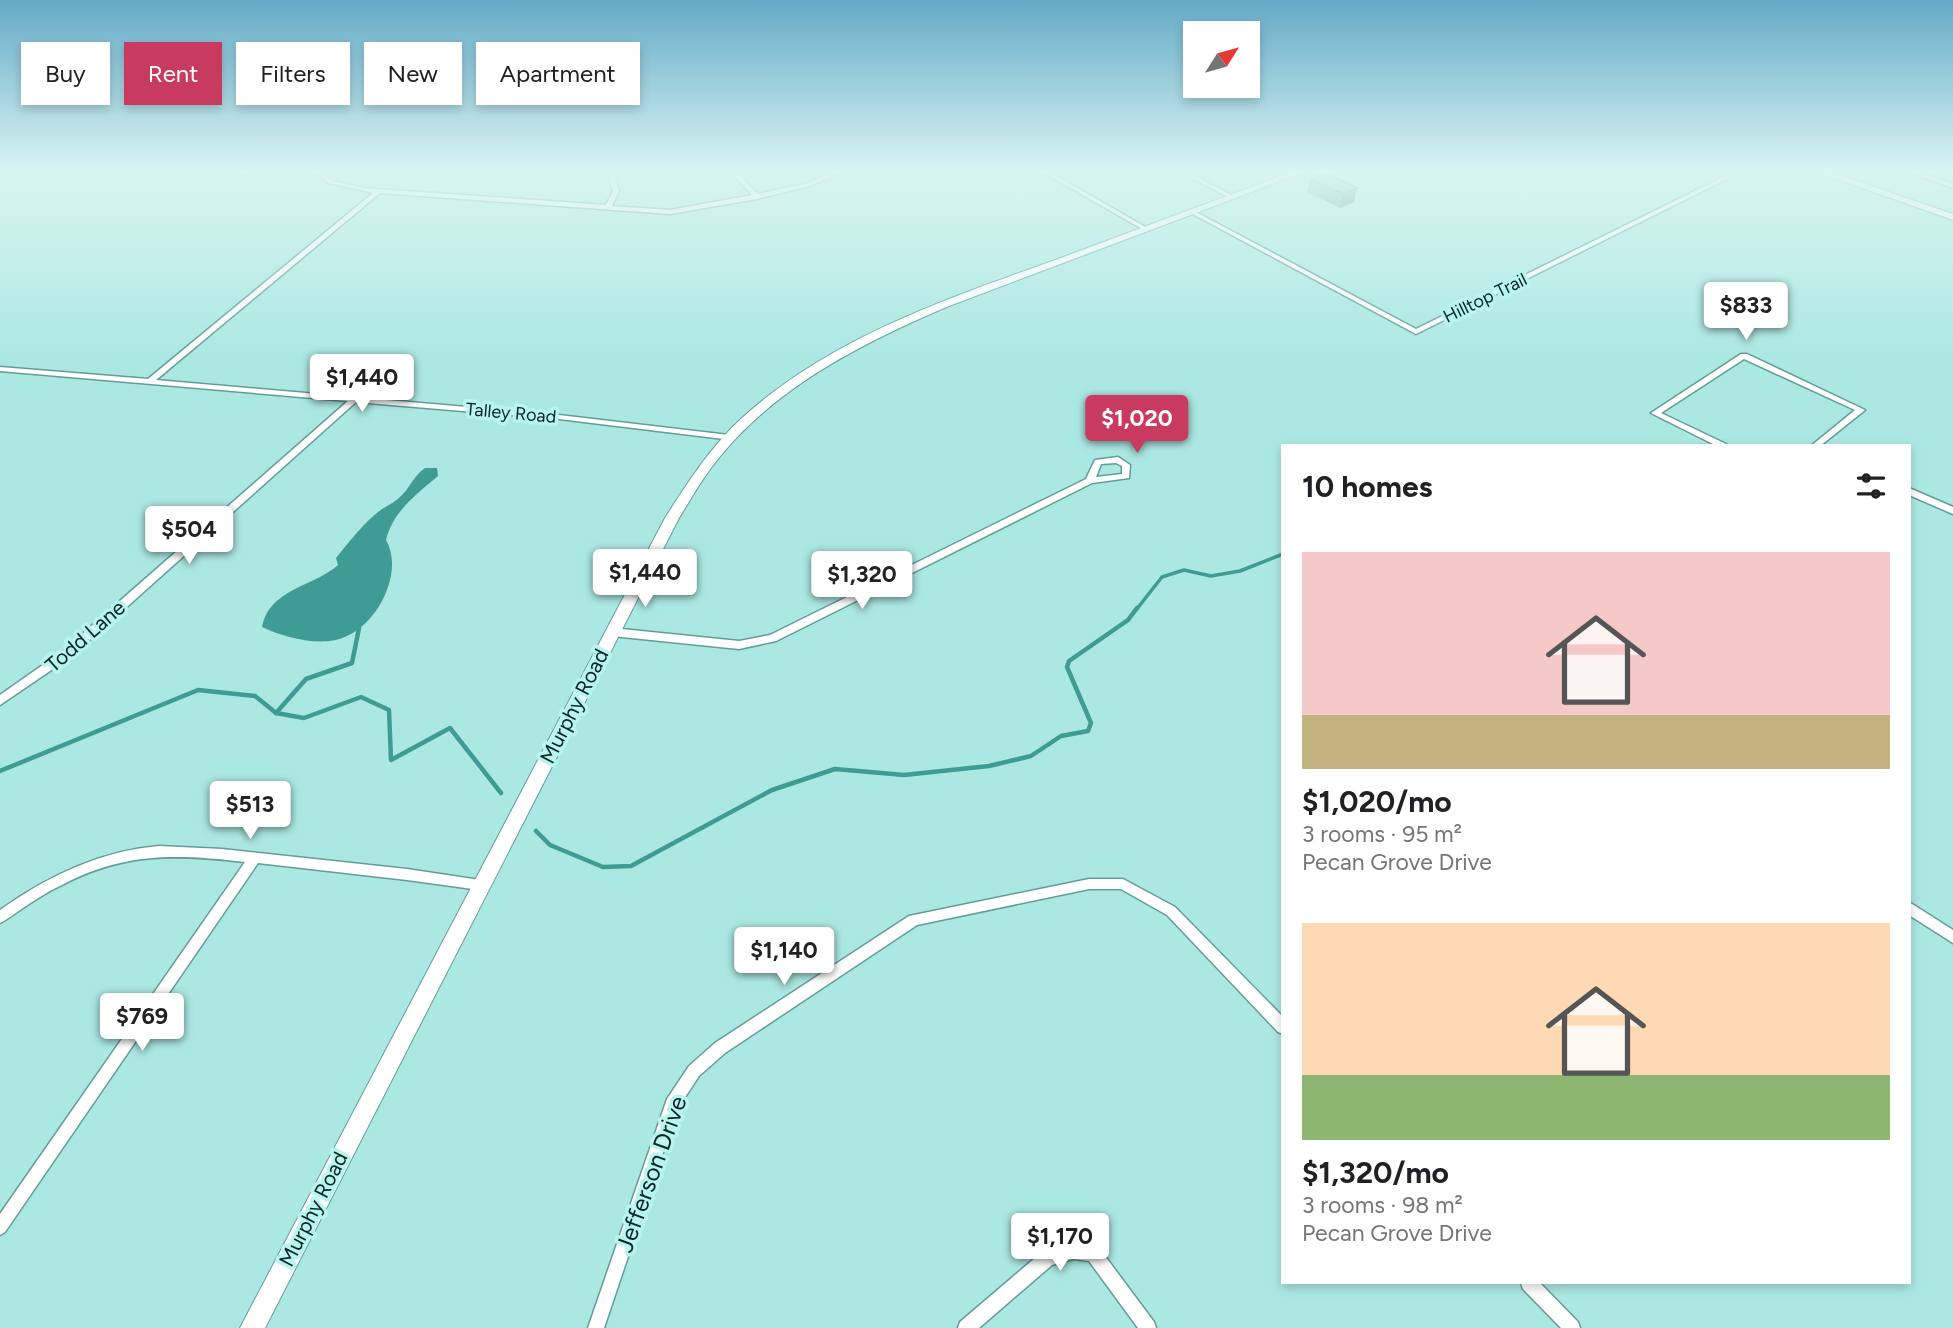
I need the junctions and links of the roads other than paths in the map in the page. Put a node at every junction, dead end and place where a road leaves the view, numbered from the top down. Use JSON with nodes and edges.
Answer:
{"nodes":[{"id":1,"x":330,"y":232,"type":"edge"},
{"id":2,"x":1138,"y":232,"type":"edge"},
{"id":3,"x":1229,"y":232,"type":"edge"},
{"id":4,"x":1617,"y":232,"type":"edge"},
{"id":5,"x":0,"y":369,"type":"edge"},
{"id":6,"x":148,"y":383,"type":"junction"},
{"id":7,"x":355,"y":399,"type":"junction"},
{"id":8,"x":729,"y":438,"type":"junction"},
{"id":9,"x":1719,"y":444,"type":"edge"},
{"id":10,"x":1818,"y":444,"type":"edge"},
{"id":11,"x":1090,"y":481,"type":"dead end"},
{"id":12,"x":1911,"y":492,"type":"edge"},
{"id":13,"x":1953,"y":511,"type":"edge"},
{"id":14,"x":612,"y":632,"type":"junction"},
{"id":15,"x":0,"y":701,"type":"edge"},
{"id":16,"x":255,"y":858,"type":"junction"},
{"id":17,"x":480,"y":885,"type":"junction"},
{"id":18,"x":1911,"y":909,"type":"edge"},
{"id":19,"x":0,"y":917,"type":"edge"},
{"id":20,"x":1953,"y":937,"type":"edge"},
{"id":21,"x":1281,"y":1025,"type":"edge"},
{"id":22,"x":0,"y":1227,"type":"edge"},
{"id":23,"x":1530,"y":1284,"type":"edge"},
{"id":24,"x":252,"y":1328,"type":"edge"},
{"id":25,"x":596,"y":1328,"type":"edge"},
{"id":26,"x":966,"y":1328,"type":"edge"},
{"id":27,"x":1148,"y":1328,"type":"edge"},
{"id":28,"x":1572,"y":1328,"type":"edge"}],
"edges":[{"from":1,"to":6,"type":"street"},
{"from":2,"to":8,"type":"main road","name":"Murphy Road"},
{"from":3,"to":4,"type":"street","name":"Hilltop Trail"},
{"from":5,"to":6,"type":"street","name":"Talley Road"},
{"from":6,"to":7,"type":"street","name":"Talley Road"},
{"from":7,"to":8,"type":"street","name":"Talley Road"},
{"from":7,"to":15,"type":"street","name":"Todd Lane"},
{"from":8,"to":14,"type":"main road","name":"Murphy Road"},
{"from":9,"to":10,"type":"street"},
{"from":11,"to":14,"type":"street"},
{"from":12,"to":13,"type":"street"},
{"from":14,"to":17,"type":"main road","name":"Murphy Road"},
{"from":16,"to":17,"type":"street"},
{"from":16,"to":19,"type":"street"},
{"from":16,"to":22,"type":"street"},
{"from":17,"to":24,"type":"main road","name":"Murphy Road"},
{"from":18,"to":20,"type":"street"},
{"from":21,"to":25,"type":"street","name":"Jefferson Drive"},
{"from":23,"to":28,"type":"street"},
{"from":26,"to":27,"type":"street"}]}
